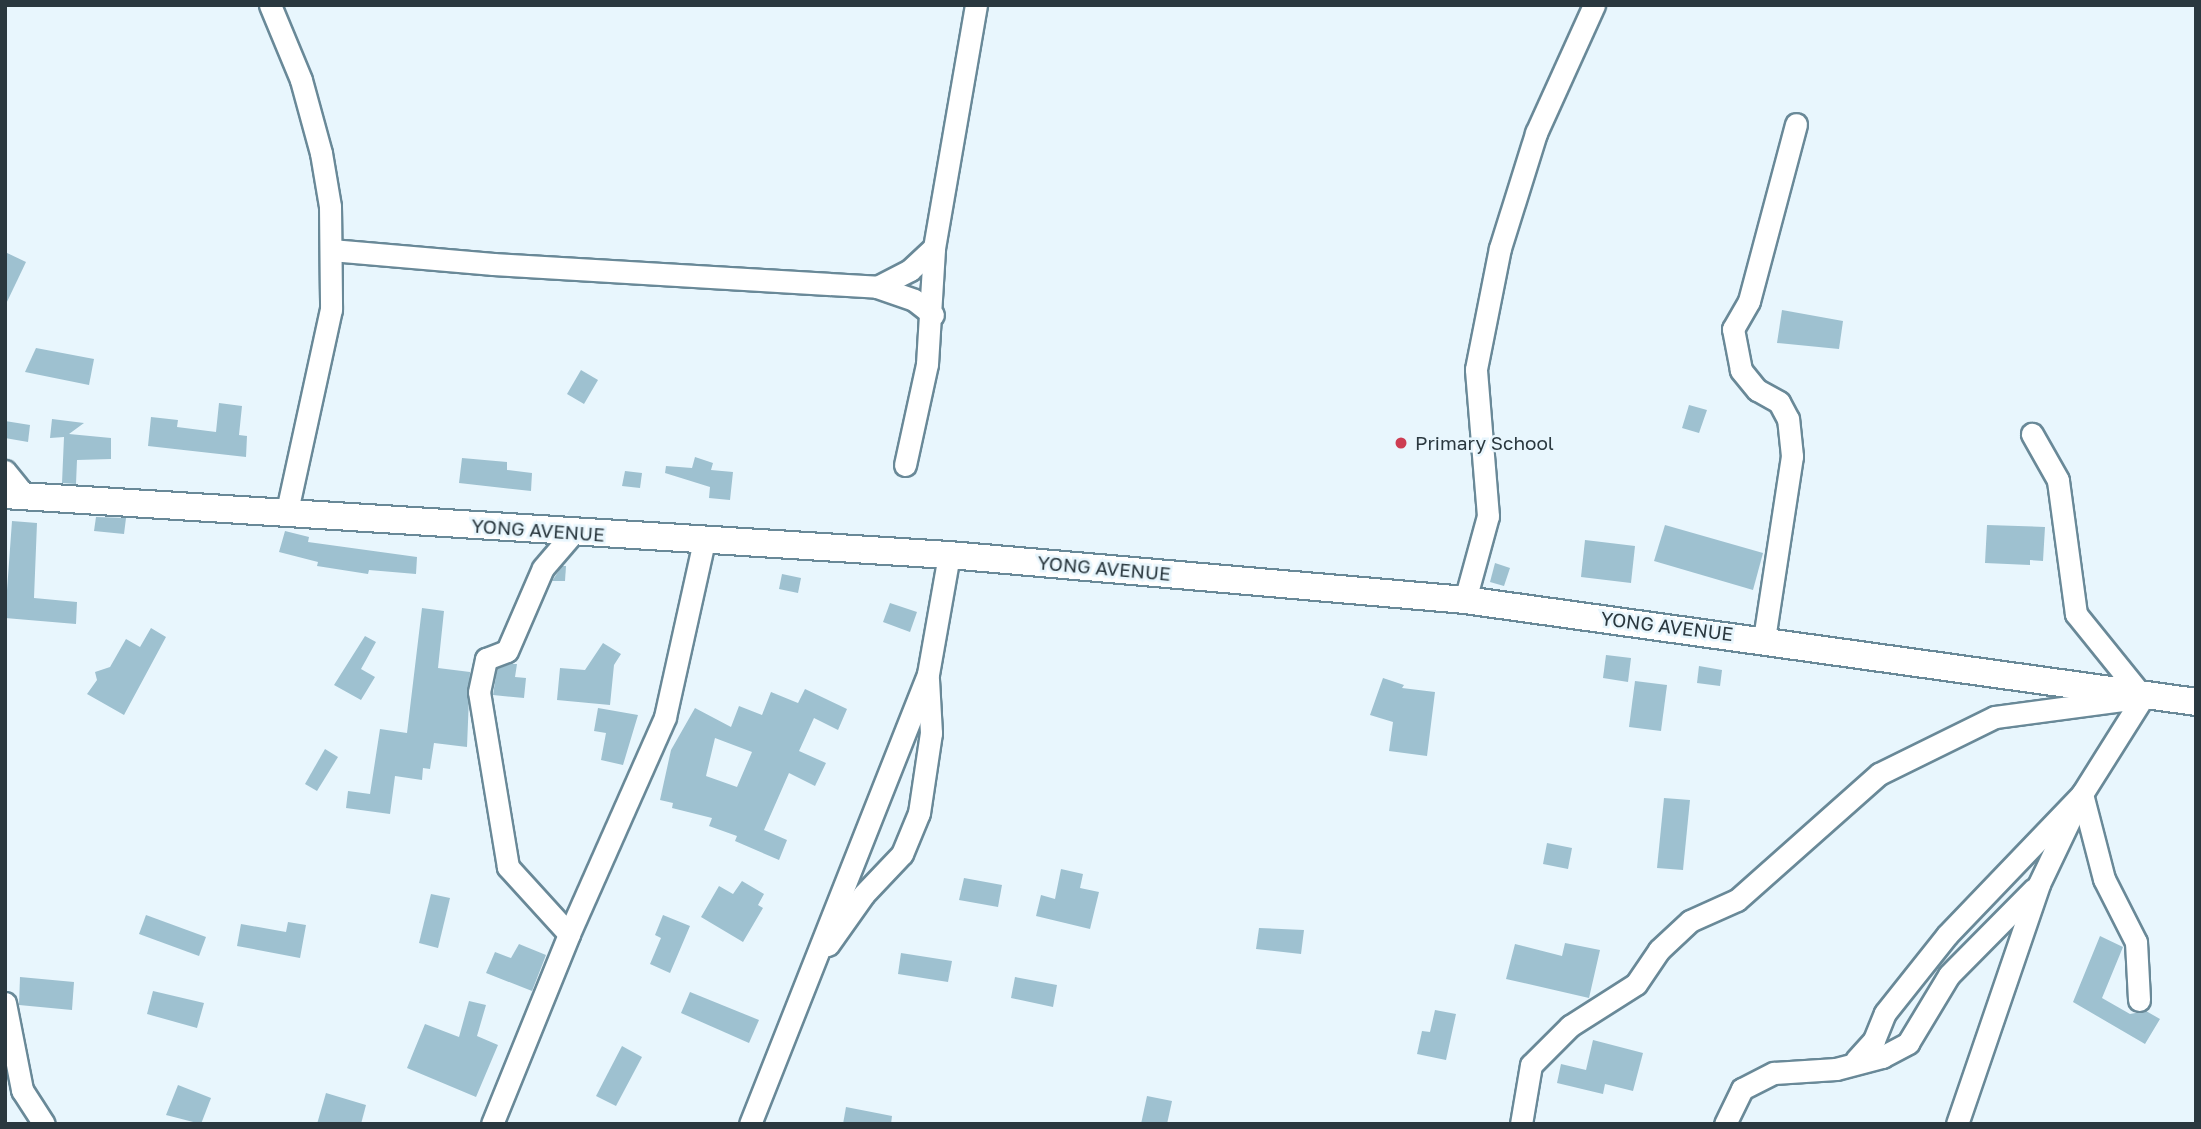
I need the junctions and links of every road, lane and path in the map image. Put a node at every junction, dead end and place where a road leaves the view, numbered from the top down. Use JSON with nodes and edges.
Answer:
{"nodes":[{"id":1,"x":270,"y":5,"type":"edge"},
{"id":2,"x":976,"y":5,"type":"edge"},
{"id":3,"x":1594,"y":5,"type":"edge"},
{"id":4,"x":1796,"y":124,"type":"dead end"},
{"id":5,"x":934,"y":248,"type":"junction"},
{"id":6,"x":331,"y":250,"type":"junction"},
{"id":7,"x":877,"y":287,"type":"junction"},
{"id":8,"x":933,"y":315,"type":"junction"},
{"id":9,"x":2032,"y":434,"type":"dead end"},
{"id":10,"x":905,"y":465,"type":"dead end"},
{"id":11,"x":5,"y":471,"type":"edge"},
{"id":12,"x":15,"y":495,"type":"edge"},
{"id":13,"x":287,"y":510,"type":"junction"},
{"id":14,"x":573,"y":533,"type":"junction"},
{"id":15,"x":704,"y":541,"type":"junction"},
{"id":16,"x":950,"y":555,"type":"junction"},
{"id":17,"x":1465,"y":600,"type":"junction"},
{"id":18,"x":1764,"y":639,"type":"junction"},
{"id":19,"x":928,"y":674,"type":"junction"},
{"id":20,"x":2143,"y":697,"type":"junction"},
{"id":21,"x":2196,"y":702,"type":"edge"},
{"id":22,"x":2082,"y":794,"type":"junction"},
{"id":23,"x":2039,"y":884,"type":"junction"},
{"id":24,"x":569,"y":934,"type":"junction"},
{"id":25,"x":811,"y":970,"type":"junction"},
{"id":26,"x":2139,"y":1000,"type":"dead end"},
{"id":27,"x":5,"y":1003,"type":"edge"},
{"id":28,"x":1856,"y":1060,"type":"junction"},
{"id":29,"x":44,"y":1124,"type":"edge"},
{"id":30,"x":492,"y":1124,"type":"edge"},
{"id":31,"x":750,"y":1124,"type":"edge"},
{"id":32,"x":1521,"y":1124,"type":"edge"},
{"id":33,"x":1725,"y":1124,"type":"edge"},
{"id":34,"x":1957,"y":1124,"type":"edge"}],
"edges":[{"from":1,"to":6,"type":"street"},
{"from":2,"to":5,"type":"street"},
{"from":3,"to":17,"type":"street"},
{"from":4,"to":18,"type":"street"},
{"from":5,"to":7,"type":"street"},
{"from":5,"to":8,"type":"street"},
{"from":6,"to":7,"type":"street"},
{"from":6,"to":13,"type":"street"},
{"from":7,"to":8,"type":"street"},
{"from":8,"to":10,"type":"street"},
{"from":9,"to":20,"type":"street"},
{"from":11,"to":12,"type":"street"},
{"from":12,"to":13,"type":"street","name":"YONG AVENUE"},
{"from":13,"to":14,"type":"street","name":"YONG AVENUE"},
{"from":14,"to":15,"type":"street","name":"YONG AVENUE"},
{"from":14,"to":24,"type":"street"},
{"from":15,"to":16,"type":"street","name":"YONG AVENUE"},
{"from":15,"to":24,"type":"street"},
{"from":16,"to":17,"type":"street","name":"YONG AVENUE"},
{"from":16,"to":19,"type":"street"},
{"from":17,"to":18,"type":"street","name":"YONG AVENUE"},
{"from":18,"to":20,"type":"street","name":"YONG AVENUE"},
{"from":19,"to":25,"type":"street"},
{"from":19,"to":25,"type":"street"},
{"from":20,"to":21,"type":"street","name":"YONG AVENUE"},
{"from":20,"to":22,"type":"street"},
{"from":20,"to":32,"type":"street"},
{"from":22,"to":23,"type":"street"},
{"from":22,"to":26,"type":"street"},
{"from":22,"to":28,"type":"street"},
{"from":23,"to":28,"type":"street"},
{"from":23,"to":34,"type":"street"},
{"from":24,"to":30,"type":"street"},
{"from":25,"to":31,"type":"street"},
{"from":27,"to":29,"type":"street"},
{"from":28,"to":33,"type":"street"}]}
